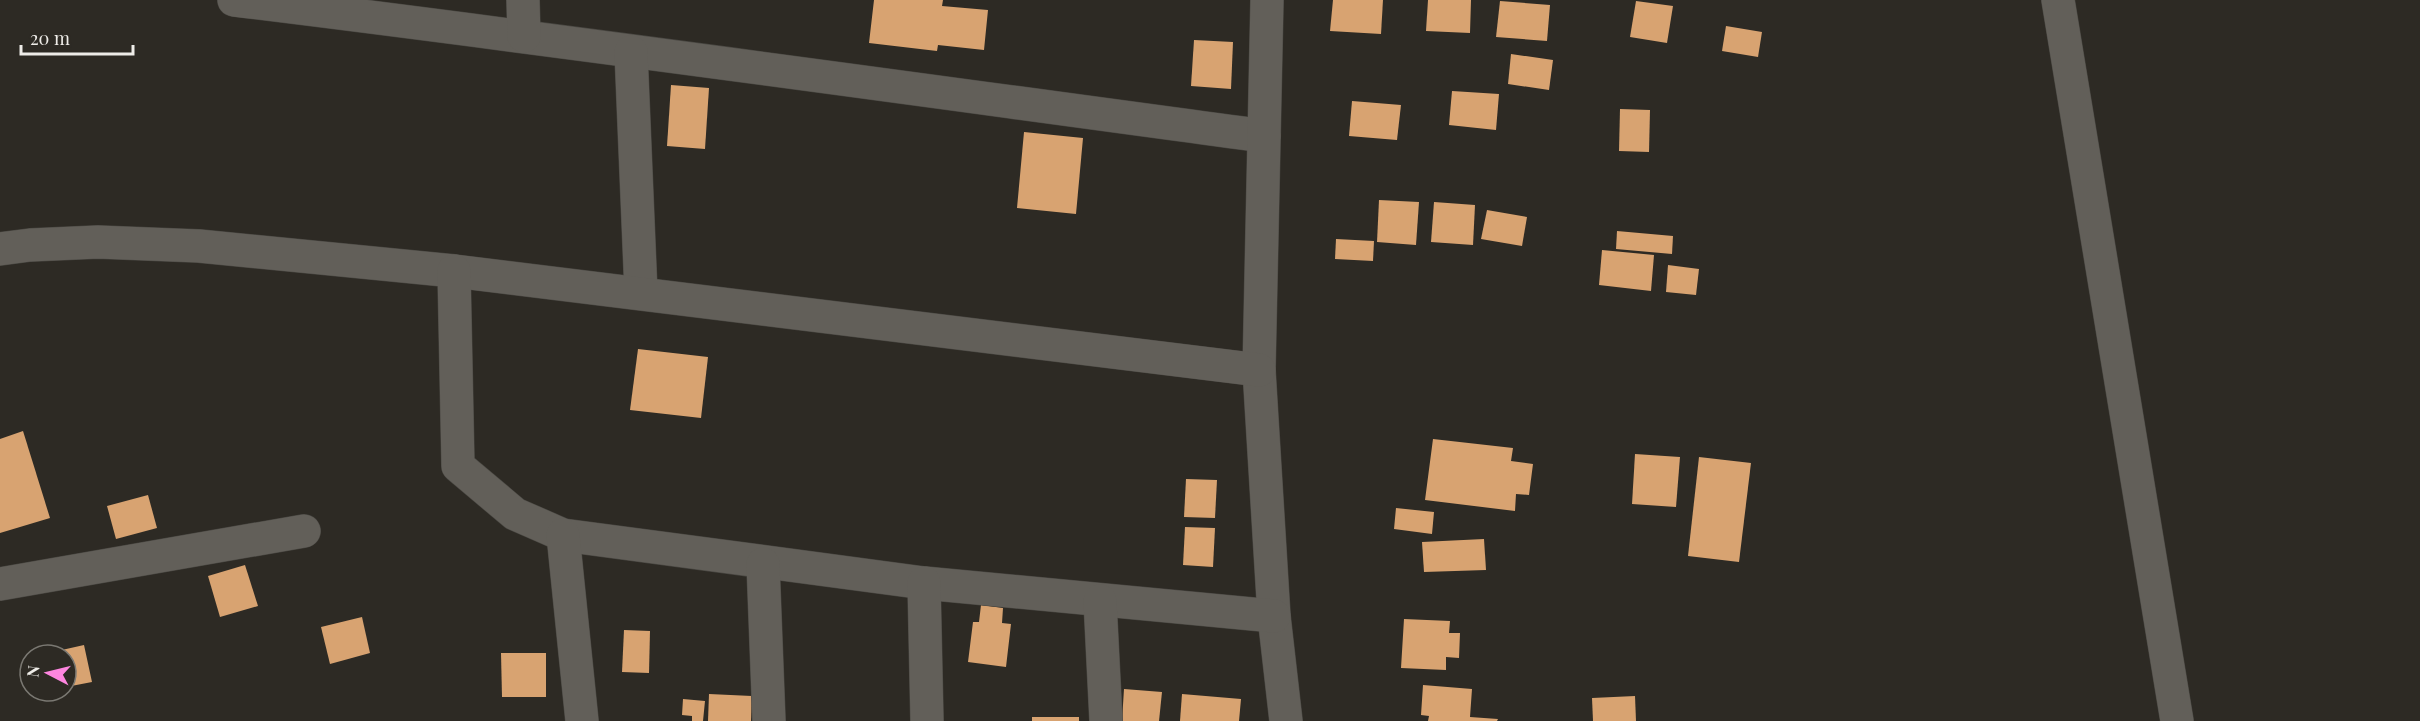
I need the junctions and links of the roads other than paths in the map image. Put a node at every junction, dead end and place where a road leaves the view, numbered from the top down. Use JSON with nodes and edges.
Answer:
{"nodes":[{"id":1,"x":234,"y":0,"type":"edge"},
{"id":2,"x":523,"y":0,"type":"edge"},
{"id":3,"x":1267,"y":0,"type":"edge"},
{"id":4,"x":2058,"y":0,"type":"edge"},
{"id":5,"x":524,"y":36,"type":"junction"},
{"id":6,"x":631,"y":52,"type":"junction"},
{"id":7,"x":1264,"y":136,"type":"junction"},
{"id":8,"x":0,"y":249,"type":"edge"},
{"id":9,"x":454,"y":271,"type":"junction"},
{"id":10,"x":640,"y":293,"type":"junction"},
{"id":11,"x":1258,"y":370,"type":"junction"},
{"id":12,"x":304,"y":531,"type":"dead end"},
{"id":13,"x":563,"y":535,"type":"junction"},
{"id":14,"x":764,"y":564,"type":"junction"},
{"id":15,"x":924,"y":583,"type":"junction"},
{"id":16,"x":0,"y":584,"type":"edge"},
{"id":17,"x":1100,"y":601,"type":"junction"},
{"id":18,"x":1274,"y":616,"type":"junction"},
{"id":19,"x":582,"y":721,"type":"edge"},
{"id":20,"x":769,"y":721,"type":"edge"},
{"id":21,"x":927,"y":721,"type":"edge"},
{"id":22,"x":1106,"y":721,"type":"edge"},
{"id":23,"x":1286,"y":721,"type":"edge"},
{"id":24,"x":2177,"y":721,"type":"edge"}],
"edges":[{"from":1,"to":5,"type":"street"},
{"from":2,"to":5,"type":"street"},
{"from":3,"to":7,"type":"street"},
{"from":4,"to":24,"type":"street"},
{"from":5,"to":6,"type":"street"},
{"from":6,"to":7,"type":"street"},
{"from":6,"to":10,"type":"street"},
{"from":7,"to":11,"type":"street"},
{"from":8,"to":9,"type":"street"},
{"from":9,"to":10,"type":"street"},
{"from":9,"to":13,"type":"street"},
{"from":10,"to":11,"type":"street"},
{"from":11,"to":18,"type":"street"},
{"from":12,"to":16,"type":"street"},
{"from":13,"to":14,"type":"street"},
{"from":13,"to":19,"type":"street"},
{"from":14,"to":15,"type":"street"},
{"from":14,"to":20,"type":"street"},
{"from":15,"to":17,"type":"street"},
{"from":15,"to":21,"type":"street"},
{"from":17,"to":18,"type":"street"},
{"from":17,"to":22,"type":"street"},
{"from":18,"to":23,"type":"street"}]}
